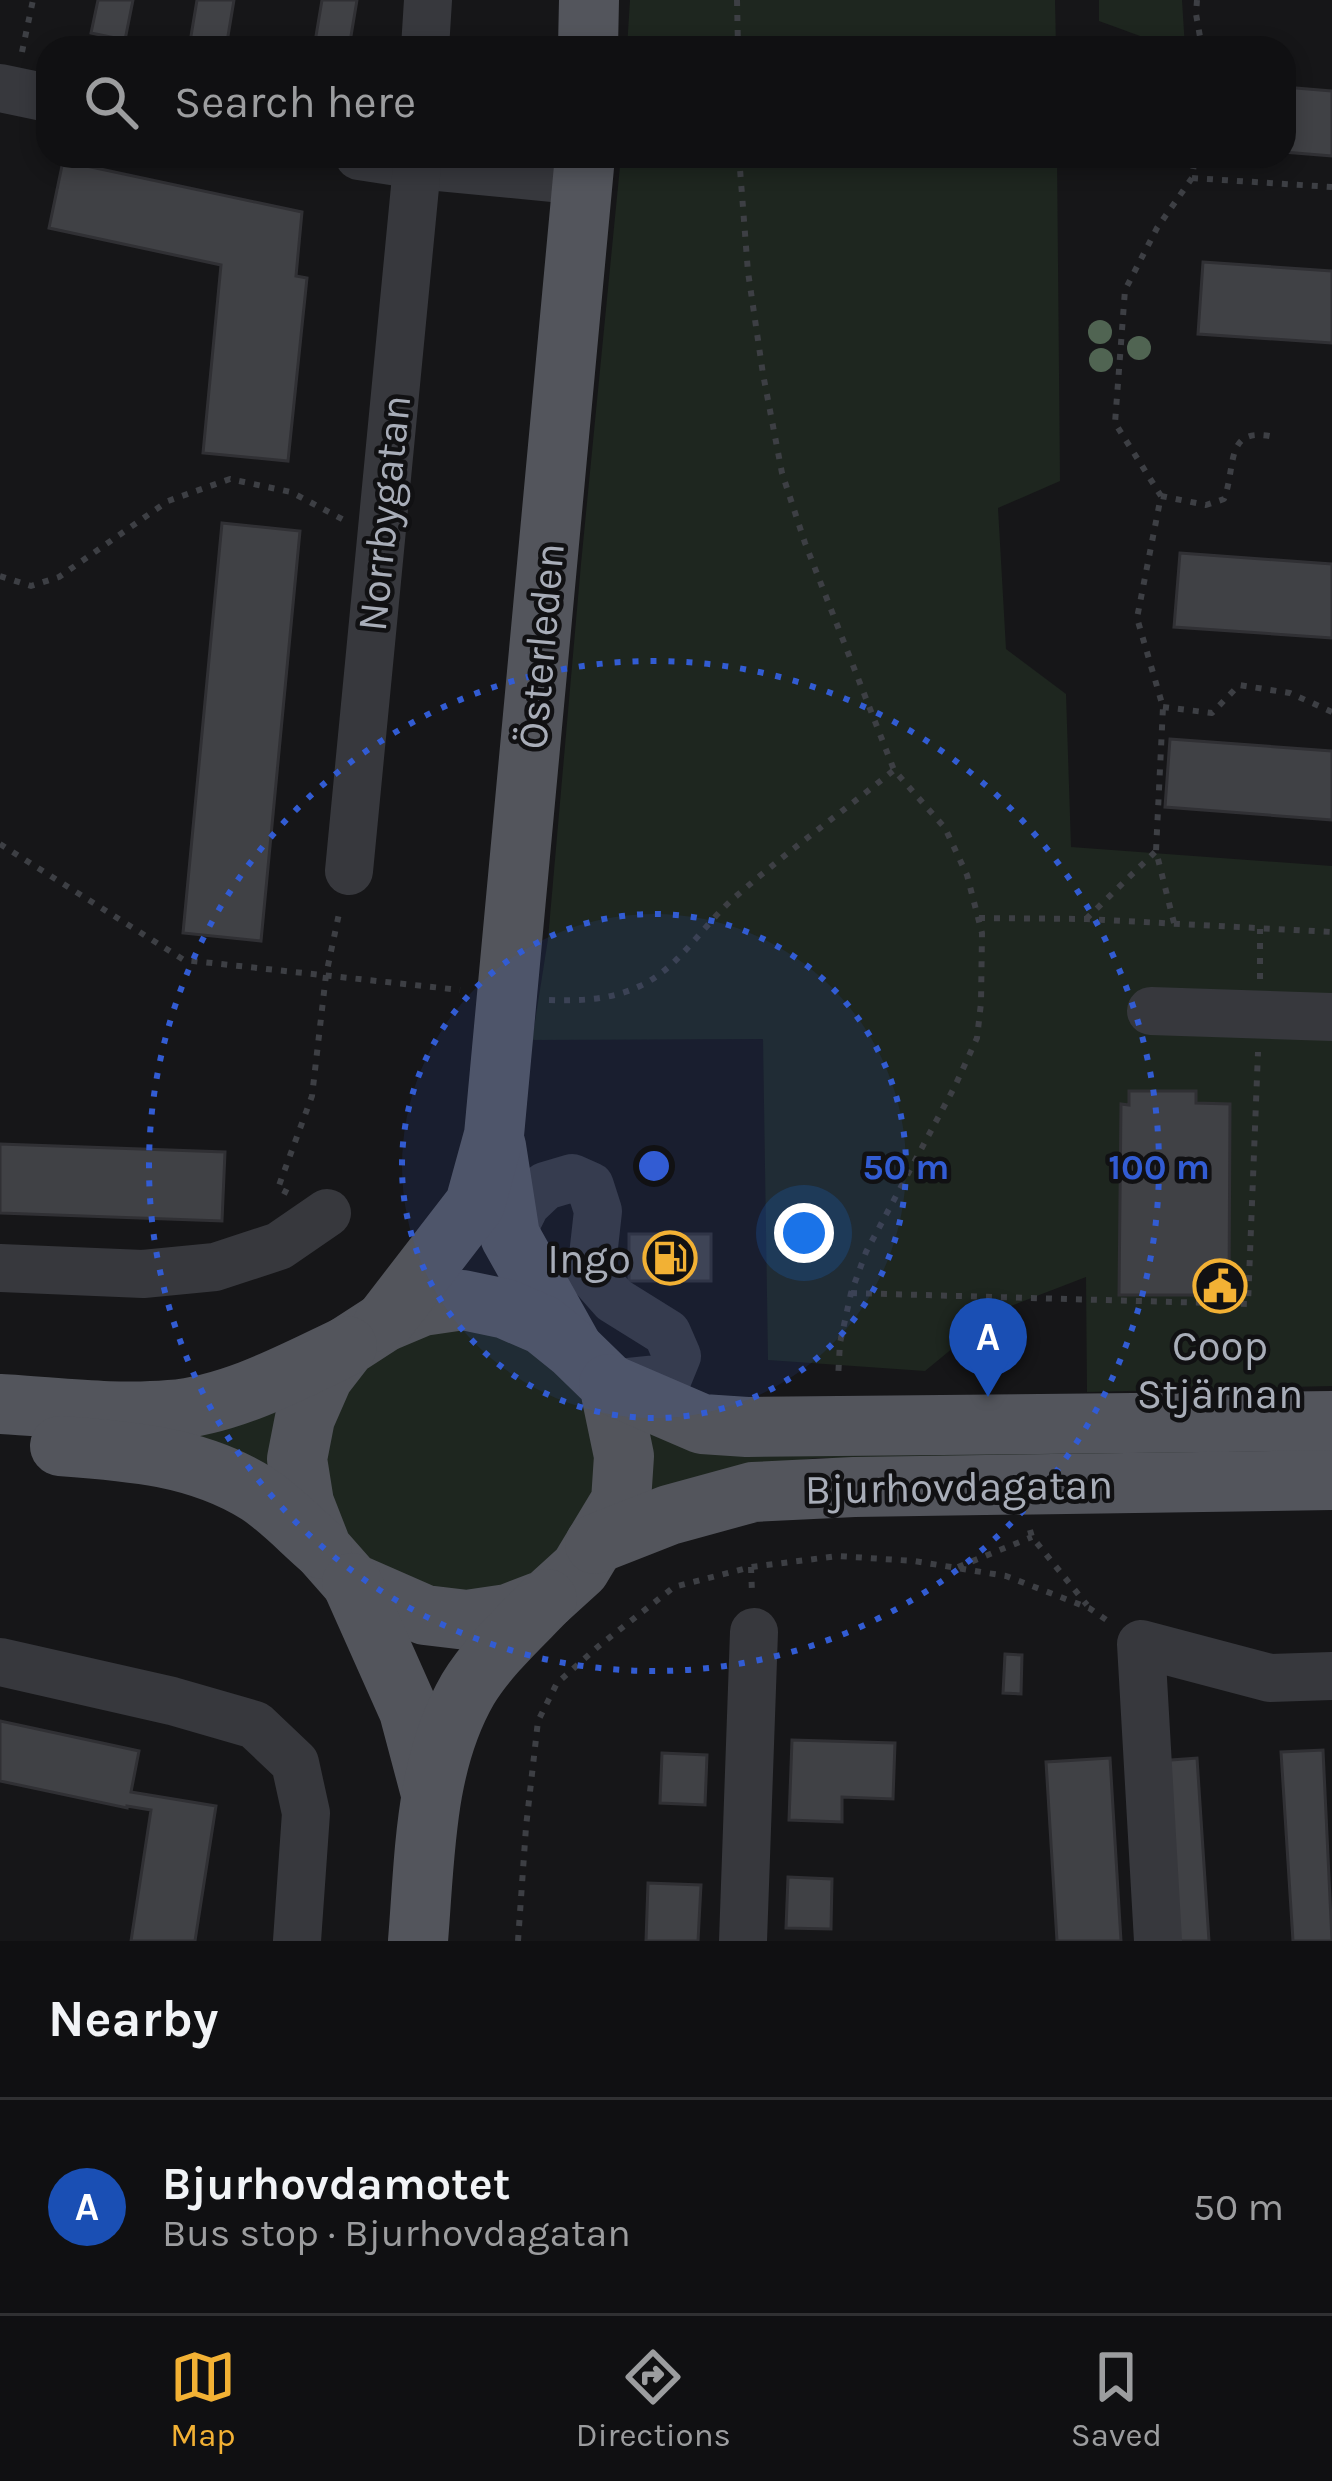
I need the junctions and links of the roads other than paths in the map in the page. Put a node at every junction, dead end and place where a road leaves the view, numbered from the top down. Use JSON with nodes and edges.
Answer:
{"nodes":[{"id":1,"x":428,"y":0,"type":"edge"},
{"id":2,"x":589,"y":0,"type":"edge"},
{"id":3,"x":426,"y":36,"type":"edge"},
{"id":4,"x":588,"y":36,"type":"edge"},
{"id":5,"x":417,"y":168,"type":"edge"},
{"id":6,"x":585,"y":168,"type":"edge"},
{"id":7,"x":349,"y":871,"type":"road end"},
{"id":8,"x":1150,"y":1011,"type":"dead end"},
{"id":9,"x":1332,"y":1017,"type":"edge"},
{"id":10,"x":494,"y":1135,"type":"junction"},
{"id":11,"x":327,"y":1213,"type":"road end"},
{"id":12,"x":510,"y":1236,"type":"junction"},
{"id":13,"x":0,"y":1268,"type":"edge"},
{"id":14,"x":365,"y":1334,"type":"junction"},
{"id":15,"x":592,"y":1367,"type":"junction"},
{"id":16,"x":0,"y":1404,"type":"edge"},
{"id":17,"x":1332,"y":1421,"type":"edge"},
{"id":18,"x":0,"y":1442,"type":"edge"},
{"id":19,"x":1332,"y":1480,"type":"edge"},
{"id":20,"x":595,"y":1544,"type":"junction"},
{"id":21,"x":337,"y":1566,"type":"junction"},
{"id":22,"x":547,"y":1599,"type":"junction"},
{"id":23,"x":754,"y":1632,"type":"dead end"},
{"id":24,"x":0,"y":1662,"type":"edge"},
{"id":25,"x":1331,"y":1676,"type":"edge"},
{"id":26,"x":1332,"y":1696,"type":"edge"},
{"id":27,"x":431,"y":1792,"type":"junction"},
{"id":28,"x":297,"y":1941,"type":"edge"},
{"id":29,"x":418,"y":1941,"type":"edge"},
{"id":30,"x":743,"y":1941,"type":"edge"},
{"id":31,"x":1158,"y":1941,"type":"edge"}],
"edges":[{"from":1,"to":3,"type":"street"},
{"from":2,"to":4,"type":"main road"},
{"from":5,"to":7,"type":"street","name":"Norrbygatan"},
{"from":6,"to":10,"type":"main road","name":"Österleden"},
{"from":8,"to":9,"type":"street"},
{"from":10,"to":12,"type":"main road","name":"Österleden"},
{"from":10,"to":14,"type":"main road","name":"Österleden"},
{"from":11,"to":13,"type":"street"},
{"from":12,"to":15,"type":"main road","name":"Österleden"},
{"from":12,"to":15,"type":"street"},
{"from":14,"to":15,"type":"main road"},
{"from":14,"to":16,"type":"main road"},
{"from":14,"to":21,"type":"main road"},
{"from":15,"to":17,"type":"main road","name":"Bjurhovdagatan"},
{"from":15,"to":20,"type":"main road"},
{"from":18,"to":21,"type":"main road"},
{"from":19,"to":20,"type":"main road","name":"Bjurhovdagatan"},
{"from":20,"to":22,"type":"main road"},
{"from":21,"to":22,"type":"main road"},
{"from":21,"to":27,"type":"main road"},
{"from":22,"to":27,"type":"main road"},
{"from":23,"to":30,"type":"street"},
{"from":24,"to":28,"type":"street"},
{"from":25,"to":26,"type":"street"},
{"from":25,"to":31,"type":"street"},
{"from":27,"to":29,"type":"main road"}]}
